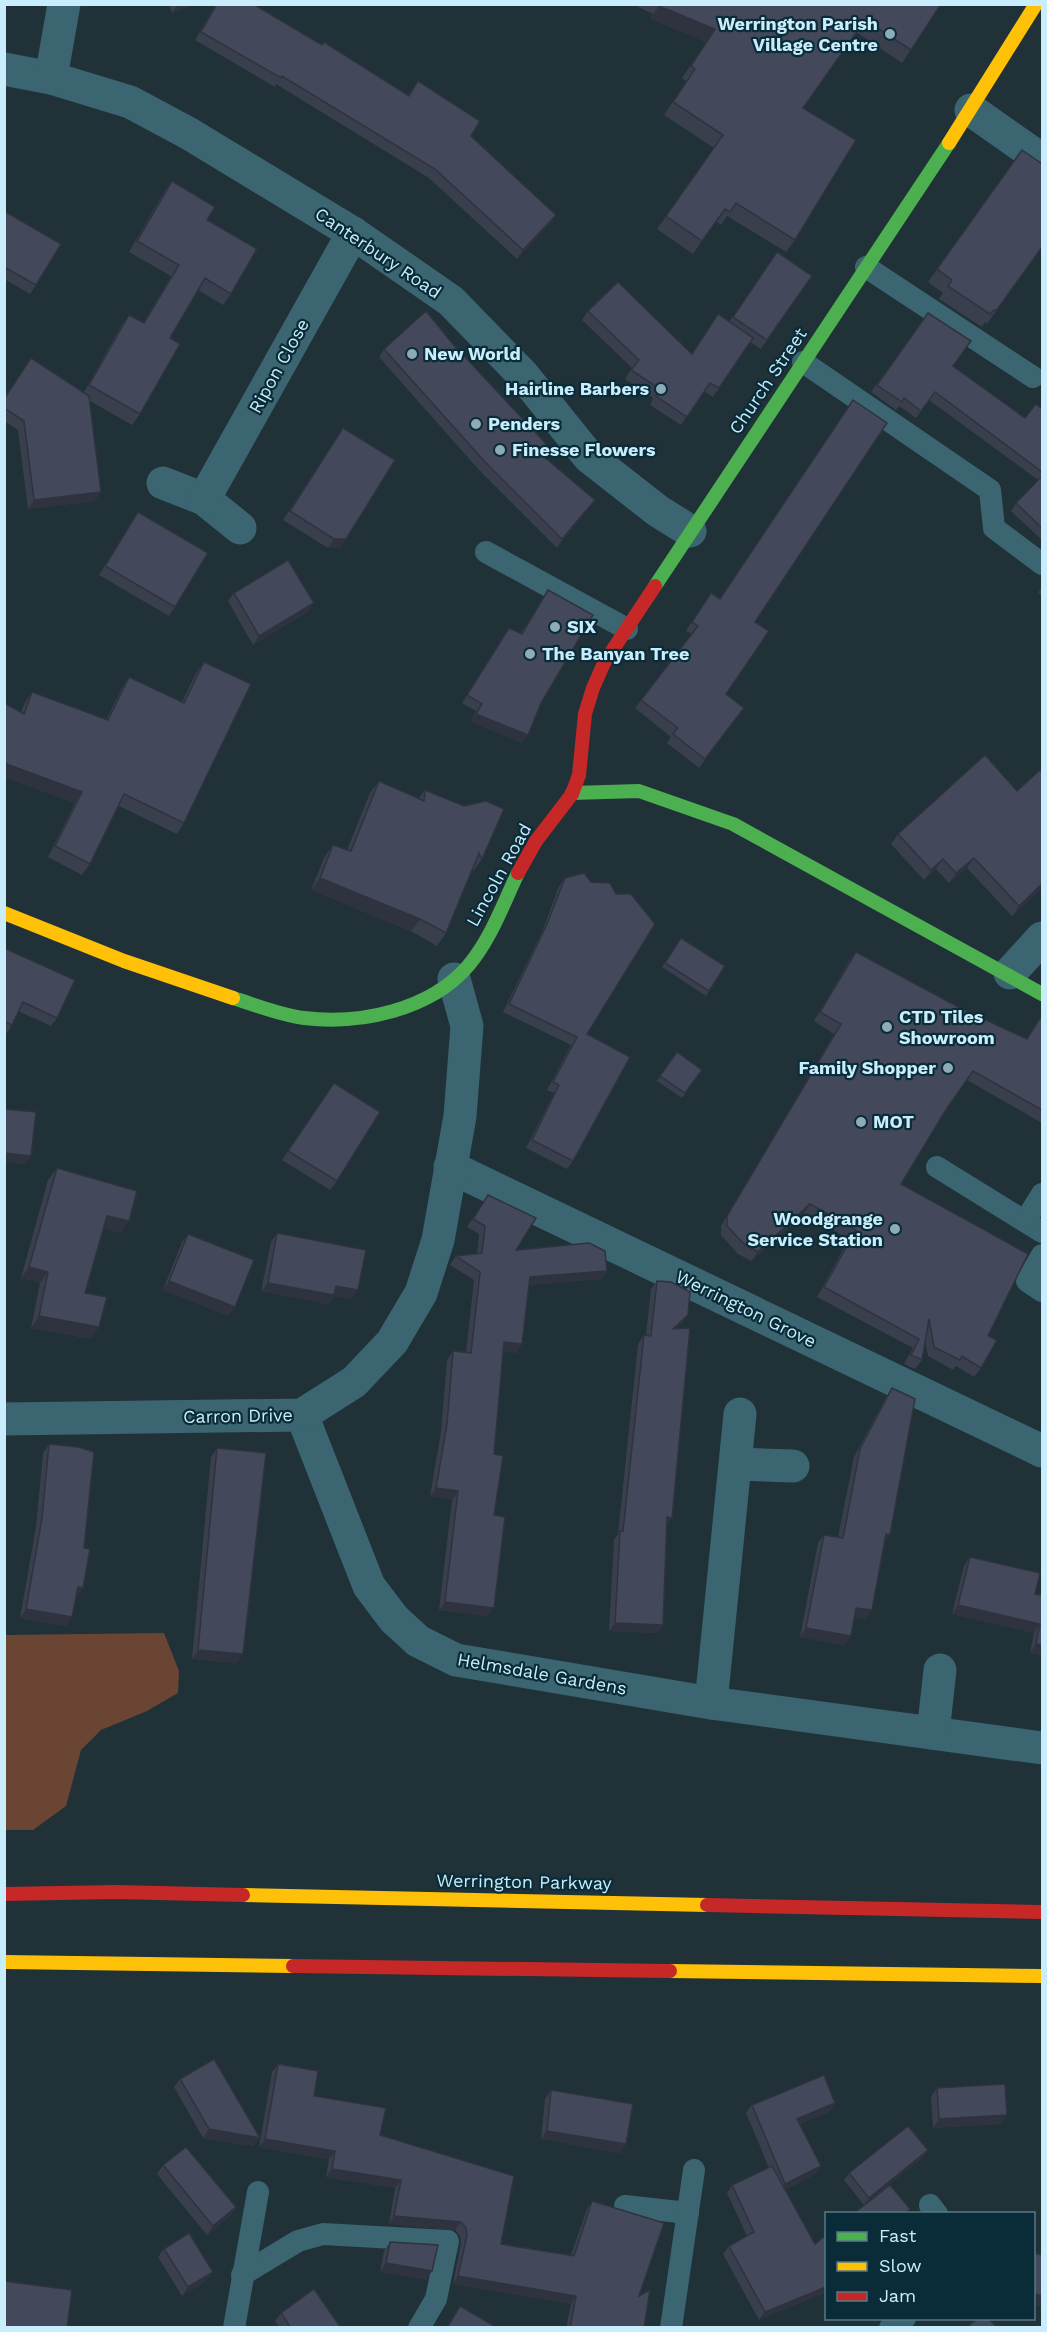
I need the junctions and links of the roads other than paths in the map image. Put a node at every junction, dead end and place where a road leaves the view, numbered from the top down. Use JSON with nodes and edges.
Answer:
{"nodes":[{"id":1,"x":64,"y":4,"type":"edge"},
{"id":2,"x":1036,"y":4,"type":"edge"},
{"id":3,"x":4,"y":69,"type":"edge"},
{"id":4,"x":51,"y":78,"type":"junction"},
{"id":5,"x":970,"y":110,"type":"junction"},
{"id":6,"x":1042,"y":160,"type":"edge"},
{"id":7,"x":353,"y":233,"type":"junction"},
{"id":8,"x":866,"y":267,"type":"junction"},
{"id":9,"x":803,"y":362,"type":"junction"},
{"id":10,"x":1033,"y":377,"type":"dead end"},
{"id":11,"x":163,"y":483,"type":"dead end"},
{"id":12,"x":204,"y":499,"type":"junction"},
{"id":13,"x":240,"y":528,"type":"dead end"},
{"id":14,"x":690,"y":531,"type":"junction"},
{"id":15,"x":486,"y":552,"type":"dead end"},
{"id":16,"x":1042,"y":564,"type":"edge"},
{"id":17,"x":627,"y":629,"type":"junction"},
{"id":18,"x":572,"y":794,"type":"junction"},
{"id":19,"x":4,"y":913,"type":"edge"},
{"id":20,"x":1042,"y":938,"type":"edge"},
{"id":21,"x":1010,"y":974,"type":"junction"},
{"id":22,"x":454,"y":979,"type":"junction"},
{"id":23,"x":1042,"y":994,"type":"edge"},
{"id":24,"x":450,"y":1167,"type":"junction"},
{"id":25,"x":938,"y":1167,"type":"dead end"},
{"id":26,"x":1042,"y":1194,"type":"edge"},
{"id":27,"x":1034,"y":1227,"type":"edge"},
{"id":28,"x":1042,"y":1254,"type":"edge"},
{"id":29,"x":1042,"y":1292,"type":"edge"},
{"id":30,"x":740,"y":1414,"type":"dead end"},
{"id":31,"x":302,"y":1415,"type":"junction"},
{"id":32,"x":4,"y":1419,"type":"edge"},
{"id":33,"x":1042,"y":1451,"type":"edge"},
{"id":34,"x":736,"y":1464,"type":"junction"},
{"id":35,"x":793,"y":1466,"type":"dead end"},
{"id":36,"x":940,"y":1670,"type":"dead end"},
{"id":37,"x":711,"y":1703,"type":"junction"},
{"id":38,"x":933,"y":1733,"type":"junction"},
{"id":39,"x":1042,"y":1748,"type":"edge"},
{"id":40,"x":4,"y":1894,"type":"edge"},
{"id":41,"x":1042,"y":1912,"type":"edge"},
{"id":42,"x":4,"y":1962,"type":"edge"},
{"id":43,"x":1042,"y":1976,"type":"edge"},
{"id":44,"x":694,"y":2170,"type":"dead end"},
{"id":45,"x":258,"y":2192,"type":"dead end"},
{"id":46,"x":625,"y":2206,"type":"dead end"},
{"id":47,"x":688,"y":2213,"type":"junction"},
{"id":48,"x":242,"y":2275,"type":"junction"},
{"id":49,"x":903,"y":2320,"type":"edge"},
{"id":50,"x":234,"y":2328,"type":"edge"},
{"id":51,"x":419,"y":2328,"type":"edge"},
{"id":52,"x":671,"y":2328,"type":"edge"},
{"id":53,"x":890,"y":2328,"type":"edge"}],
"edges":[{"from":1,"to":4,"type":"street"},
{"from":2,"to":5,"type":"main road","name":"Church Street"},
{"from":3,"to":4,"type":"street","name":"Canterbury Road"},
{"from":4,"to":7,"type":"street","name":"Canterbury Road"},
{"from":5,"to":6,"type":"street"},
{"from":5,"to":8,"type":"main road","name":"Church Street"},
{"from":7,"to":12,"type":"street","name":"Ripon Close"},
{"from":7,"to":14,"type":"street","name":"Canterbury Road"},
{"from":8,"to":9,"type":"main road","name":"Church Street"},
{"from":8,"to":10,"type":"lane"},
{"from":9,"to":14,"type":"main road","name":"Church Street"},
{"from":9,"to":16,"type":"lane"},
{"from":11,"to":12,"type":"street"},
{"from":12,"to":13,"type":"street"},
{"from":14,"to":17,"type":"main road","name":"Church Street"},
{"from":15,"to":17,"type":"lane"},
{"from":17,"to":18,"type":"main road","name":"Church Street"},
{"from":18,"to":21,"type":"main road"},
{"from":18,"to":22,"type":"main road","name":"Lincoln Road"},
{"from":19,"to":22,"type":"main road","name":"Lincoln Road"},
{"from":20,"to":21,"type":"street"},
{"from":21,"to":23,"type":"main road"},
{"from":22,"to":24,"type":"street","name":"Carron Drive"},
{"from":24,"to":31,"type":"street","name":"Carron Drive"},
{"from":24,"to":33,"type":"street","name":"Werrington Grove"},
{"from":25,"to":27,"type":"lane"},
{"from":26,"to":27,"type":"lane"},
{"from":28,"to":29,"type":"lane"},
{"from":30,"to":34,"type":"street"},
{"from":31,"to":32,"type":"street","name":"Carron Drive"},
{"from":31,"to":37,"type":"street","name":"Helmsdale Gardens"},
{"from":34,"to":35,"type":"street"},
{"from":34,"to":37,"type":"street"},
{"from":36,"to":38,"type":"street"},
{"from":37,"to":38,"type":"street","name":"Helmsdale Gardens"},
{"from":38,"to":39,"type":"street","name":"Helmsdale Gardens"},
{"from":40,"to":41,"type":"main road","name":"Werrington Parkway"},
{"from":42,"to":43,"type":"main road"},
{"from":44,"to":47,"type":"lane"},
{"from":45,"to":48,"type":"lane"},
{"from":46,"to":47,"type":"lane"},
{"from":47,"to":52,"type":"lane"},
{"from":48,"to":50,"type":"lane"},
{"from":48,"to":51,"type":"lane"},
{"from":49,"to":53,"type":"lane"}]}
